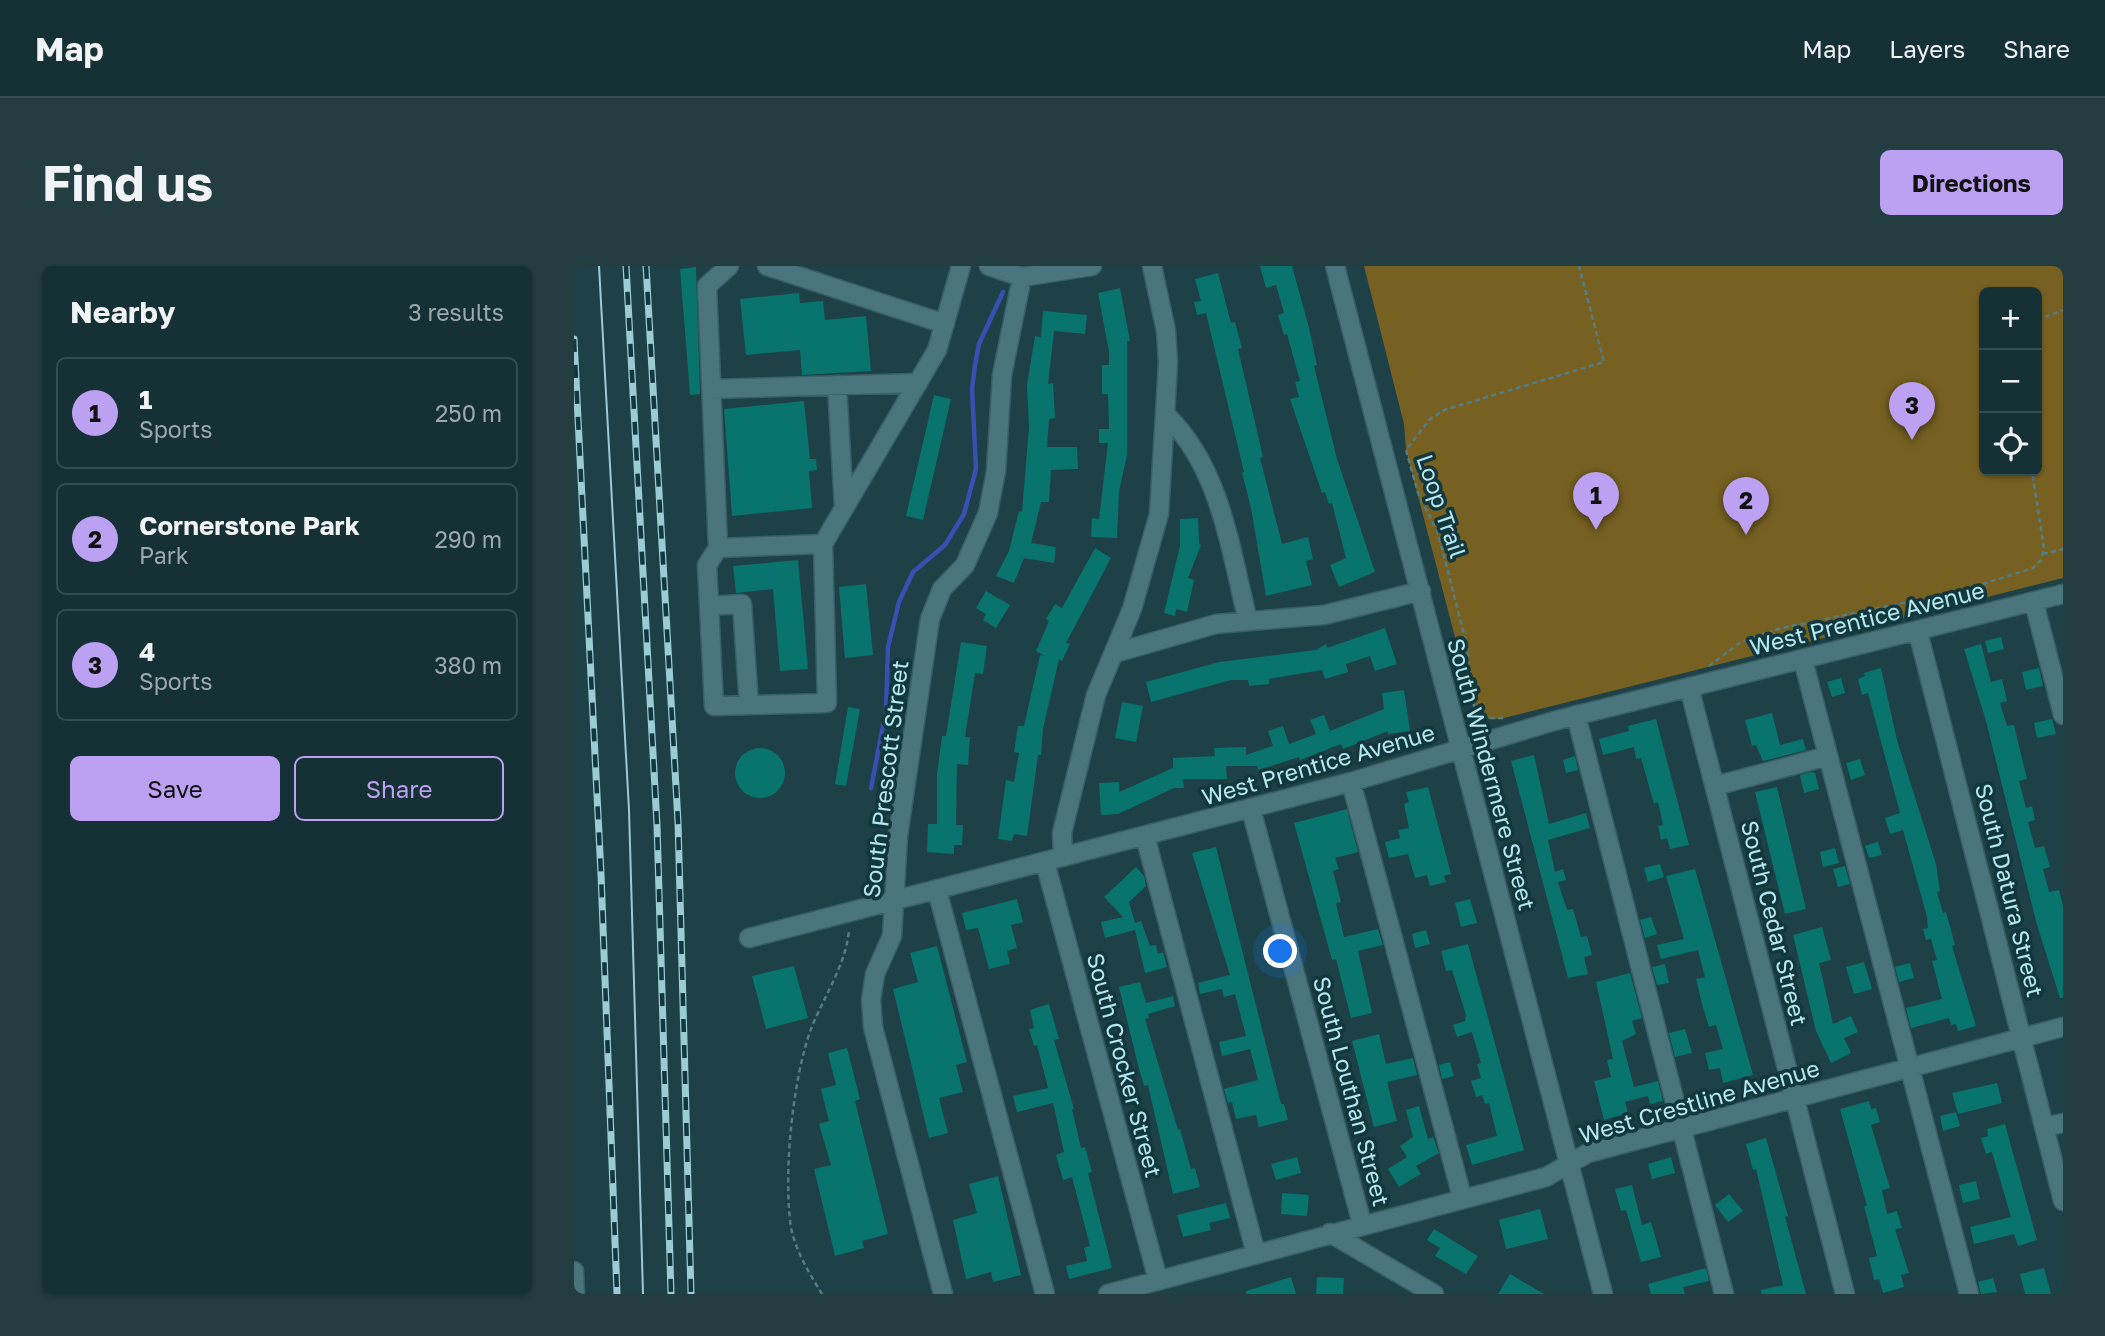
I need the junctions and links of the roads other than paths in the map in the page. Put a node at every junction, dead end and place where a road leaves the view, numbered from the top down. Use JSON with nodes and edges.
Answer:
{"nodes":[{"id":1,"x":729,"y":266,"type":"edge"},
{"id":2,"x":767,"y":266,"type":"edge"},
{"id":3,"x":961,"y":266,"type":"edge"},
{"id":4,"x":989,"y":266,"type":"edge"},
{"id":5,"x":1092,"y":266,"type":"edge"},
{"id":6,"x":1152,"y":266,"type":"edge"},
{"id":7,"x":1335,"y":266,"type":"edge"},
{"id":8,"x":1047,"y":269,"type":"edge"},
{"id":9,"x":1022,"y":277,"type":"junction"},
{"id":10,"x":944,"y":324,"type":"junction"},
{"id":11,"x":918,"y":383,"type":"junction"},
{"id":12,"x":837,"y":385,"type":"junction"},
{"id":13,"x":711,"y":389,"type":"junction"},
{"id":14,"x":1167,"y":416,"type":"junction"},
{"id":15,"x":844,"y":508,"type":"junction"},
{"id":16,"x":824,"y":544,"type":"junction"},
{"id":17,"x":718,"y":548,"type":"junction"},
{"id":18,"x":1421,"y":591,"type":"junction"},
{"id":19,"x":2063,"y":594,"type":"edge"},
{"id":20,"x":2034,"y":602,"type":"junction"},
{"id":21,"x":709,"y":606,"type":"junction"},
{"id":22,"x":1248,"y":621,"type":"junction"},
{"id":23,"x":1918,"y":632,"type":"junction"},
{"id":24,"x":1115,"y":653,"type":"junction"},
{"id":25,"x":1803,"y":660,"type":"junction"},
{"id":26,"x":1689,"y":687,"type":"junction"},
{"id":27,"x":749,"y":705,"type":"junction"},
{"id":28,"x":1576,"y":715,"type":"junction"},
{"id":29,"x":2063,"y":715,"type":"edge"},
{"id":30,"x":1459,"y":749,"type":"junction"},
{"id":31,"x":1828,"y":756,"type":"junction"},
{"id":32,"x":1351,"y":782,"type":"junction"},
{"id":33,"x":1715,"y":786,"type":"junction"},
{"id":34,"x":1251,"y":809,"type":"junction"},
{"id":35,"x":1145,"y":836,"type":"junction"},
{"id":36,"x":1063,"y":858,"type":"junction"},
{"id":37,"x":1045,"y":862,"type":"junction"},
{"id":38,"x":937,"y":890,"type":"junction"},
{"id":39,"x":895,"y":901,"type":"junction"},
{"id":40,"x":749,"y":938,"type":"dead end"},
{"id":41,"x":2063,"y":1027,"type":"edge"},
{"id":42,"x":2022,"y":1038,"type":"junction"},
{"id":43,"x":1910,"y":1068,"type":"junction"},
{"id":44,"x":1794,"y":1100,"type":"junction"},
{"id":45,"x":2063,"y":1123,"type":"edge"},
{"id":46,"x":2044,"y":1128,"type":"junction"},
{"id":47,"x":1680,"y":1129,"type":"junction"},
{"id":48,"x":1570,"y":1165,"type":"junction"},
{"id":49,"x":1462,"y":1198,"type":"junction"},
{"id":50,"x":2063,"y":1201,"type":"edge"},
{"id":51,"x":1362,"y":1224,"type":"junction"},
{"id":52,"x":1330,"y":1233,"type":"junction"},
{"id":53,"x":1256,"y":1254,"type":"junction"},
{"id":54,"x":574,"y":1272,"type":"edge"},
{"id":55,"x":1158,"y":1280,"type":"junction"},
{"id":56,"x":576,"y":1294,"type":"edge"},
{"id":57,"x":943,"y":1294,"type":"edge"},
{"id":58,"x":1045,"y":1294,"type":"edge"},
{"id":59,"x":1108,"y":1294,"type":"edge"},
{"id":60,"x":1434,"y":1294,"type":"edge"},
{"id":61,"x":1603,"y":1294,"type":"edge"},
{"id":62,"x":1724,"y":1294,"type":"edge"},
{"id":63,"x":1845,"y":1294,"type":"edge"},
{"id":64,"x":1969,"y":1294,"type":"edge"}],
"edges":[{"from":1,"to":13,"type":"street"},
{"from":2,"to":10,"type":"street"},
{"from":3,"to":10,"type":"street"},
{"from":4,"to":9,"type":"street"},
{"from":5,"to":8,"type":"street"},
{"from":6,"to":14,"type":"street"},
{"from":7,"to":18,"type":"street","name":"South Windermere Street"},
{"from":8,"to":9,"type":"street"},
{"from":9,"to":39,"type":"street","name":"South Prescott Street"},
{"from":10,"to":11,"type":"street"},
{"from":11,"to":12,"type":"street"},
{"from":11,"to":15,"type":"street"},
{"from":12,"to":13,"type":"street"},
{"from":12,"to":15,"type":"street"},
{"from":13,"to":17,"type":"street"},
{"from":14,"to":22,"type":"street"},
{"from":14,"to":24,"type":"street"},
{"from":15,"to":16,"type":"street"},
{"from":16,"to":17,"type":"street"},
{"from":16,"to":27,"type":"street"},
{"from":17,"to":21,"type":"street"},
{"from":18,"to":22,"type":"street"},
{"from":18,"to":30,"type":"street","name":"South Windermere Street"},
{"from":19,"to":20,"type":"street","name":"West Prentice Avenue"},
{"from":20,"to":23,"type":"street","name":"West Prentice Avenue"},
{"from":20,"to":29,"type":"street"},
{"from":21,"to":27,"type":"street"},
{"from":21,"to":27,"type":"street"},
{"from":22,"to":24,"type":"street"},
{"from":23,"to":25,"type":"street","name":"West Prentice Avenue"},
{"from":23,"to":42,"type":"street","name":"South Datura Street"},
{"from":24,"to":36,"type":"street"},
{"from":25,"to":26,"type":"street","name":"West Prentice Avenue"},
{"from":25,"to":31,"type":"street"},
{"from":26,"to":28,"type":"street","name":"West Prentice Avenue"},
{"from":26,"to":33,"type":"street","name":"South Cedar Street"},
{"from":28,"to":30,"type":"street","name":"West Prentice Avenue"},
{"from":28,"to":47,"type":"street"},
{"from":30,"to":32,"type":"street","name":"West Prentice Avenue"},
{"from":30,"to":48,"type":"street","name":"South Windermere Street"},
{"from":31,"to":33,"type":"street"},
{"from":31,"to":43,"type":"street"},
{"from":32,"to":34,"type":"street","name":"West Prentice Avenue"},
{"from":32,"to":49,"type":"street"},
{"from":33,"to":44,"type":"street","name":"South Cedar Street"},
{"from":34,"to":35,"type":"street","name":"West Prentice Avenue"},
{"from":34,"to":51,"type":"street","name":"South Louthan Street"},
{"from":35,"to":36,"type":"street","name":"West Prentice Avenue"},
{"from":35,"to":53,"type":"street"},
{"from":36,"to":37,"type":"street","name":"West Prentice Avenue"},
{"from":37,"to":38,"type":"street","name":"West Prentice Avenue"},
{"from":37,"to":55,"type":"street","name":"South Crocker Street"},
{"from":38,"to":39,"type":"street","name":"West Prentice Avenue"},
{"from":38,"to":58,"type":"street"},
{"from":39,"to":40,"type":"street","name":"West Prentice Avenue"},
{"from":39,"to":57,"type":"street","name":"South Prescott Street"},
{"from":41,"to":42,"type":"street","name":"West Crestline Avenue"},
{"from":42,"to":43,"type":"street","name":"West Crestline Avenue"},
{"from":42,"to":46,"type":"street","name":"South Datura Street"},
{"from":43,"to":44,"type":"street","name":"West Crestline Avenue"},
{"from":43,"to":64,"type":"street"},
{"from":44,"to":47,"type":"street","name":"West Crestline Avenue"},
{"from":44,"to":63,"type":"street","name":"South Cedar Street"},
{"from":45,"to":46,"type":"street"},
{"from":46,"to":50,"type":"street","name":"South Datura Street"},
{"from":47,"to":48,"type":"street","name":"West Crestline Avenue"},
{"from":47,"to":62,"type":"street"},
{"from":48,"to":49,"type":"street","name":"West Crestline Avenue"},
{"from":48,"to":61,"type":"street","name":"South Windermere Street"},
{"from":49,"to":51,"type":"street","name":"West Crestline Avenue"},
{"from":51,"to":52,"type":"street","name":"West Crestline Avenue"},
{"from":52,"to":53,"type":"street","name":"West Crestline Avenue"},
{"from":52,"to":60,"type":"street"},
{"from":53,"to":55,"type":"street","name":"West Crestline Avenue"},
{"from":54,"to":56,"type":"street"},
{"from":55,"to":59,"type":"street","name":"West Crestline Avenue"}]}
